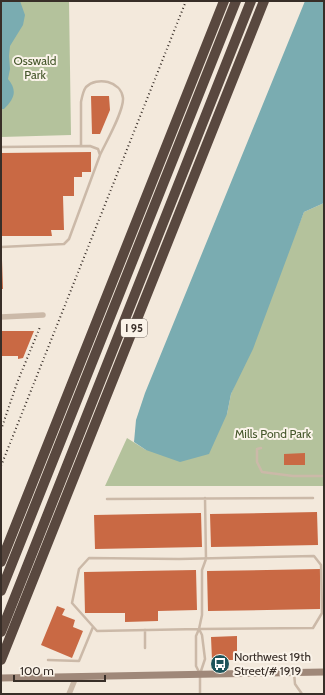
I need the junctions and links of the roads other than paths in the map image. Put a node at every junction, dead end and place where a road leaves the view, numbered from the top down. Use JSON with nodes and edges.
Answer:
{"nodes":[{"id":1,"x":224,"y":1,"type":"edge"},
{"id":2,"x":236,"y":1,"type":"edge"},
{"id":3,"x":251,"y":1,"type":"edge"},
{"id":4,"x":264,"y":1,"type":"edge"},
{"id":5,"x":82,"y":146,"type":"junction"},
{"id":6,"x":1,"y":147,"type":"edge"},
{"id":7,"x":100,"y":156,"type":"junction"},
{"id":8,"x":1,"y":247,"type":"edge"},
{"id":9,"x":42,"y":316,"type":"dead end"},
{"id":10,"x":1,"y":317,"type":"edge"},
{"id":11,"x":261,"y":448,"type":"dead end"},
{"id":12,"x":324,"y":476,"type":"edge"},
{"id":13,"x":205,"y":498,"type":"junction"},
{"id":14,"x":313,"y":498,"type":"dead end"},
{"id":15,"x":107,"y":499,"type":"dead end"},
{"id":16,"x":206,"y":559,"type":"junction"},
{"id":17,"x":1,"y":562,"type":"edge"},
{"id":18,"x":1,"y":591,"type":"edge"},
{"id":19,"x":93,"y":627,"type":"junction"},
{"id":20,"x":200,"y":629,"type":"junction"},
{"id":21,"x":145,"y":630,"type":"junction"},
{"id":22,"x":1,"y":632,"type":"edge"},
{"id":23,"x":146,"y":648,"type":"dead end"},
{"id":24,"x":2,"y":657,"type":"edge"},
{"id":25,"x":48,"y":660,"type":"dead end"},
{"id":26,"x":294,"y":672,"type":"junction"},
{"id":27,"x":324,"y":672,"type":"edge"},
{"id":28,"x":200,"y":674,"type":"junction"},
{"id":29,"x":76,"y":677,"type":"junction"},
{"id":30,"x":1,"y":678,"type":"edge"},
{"id":31,"x":69,"y":694,"type":"edge"},
{"id":32,"x":200,"y":694,"type":"edge"},
{"id":33,"x":302,"y":694,"type":"edge"}],
"edges":[{"from":1,"to":17,"type":"highway"},
{"from":2,"to":18,"type":"highway"},
{"from":3,"to":22,"type":"highway"},
{"from":4,"to":24,"type":"highway","number":"I 95"},
{"from":5,"to":6,"type":"lane"},
{"from":5,"to":7,"type":"lane"},
{"from":5,"to":7,"type":"lane"},
{"from":7,"to":8,"type":"lane"},
{"from":9,"to":10,"type":"street"},
{"from":11,"to":12,"type":"lane"},
{"from":13,"to":14,"type":"lane"},
{"from":13,"to":15,"type":"lane"},
{"from":13,"to":16,"type":"lane"},
{"from":16,"to":19,"type":"lane"},
{"from":16,"to":20,"type":"lane"},
{"from":16,"to":20,"type":"lane"},
{"from":19,"to":21,"type":"lane"},
{"from":19,"to":25,"type":"lane"},
{"from":20,"to":21,"type":"lane"},
{"from":20,"to":28,"type":"lane"},
{"from":20,"to":28,"type":"lane"},
{"from":21,"to":23,"type":"lane"},
{"from":26,"to":27,"type":"street"},
{"from":26,"to":28,"type":"street"},
{"from":26,"to":33,"type":"lane"},
{"from":28,"to":29,"type":"street"},
{"from":28,"to":32,"type":"lane"},
{"from":29,"to":30,"type":"street"},
{"from":29,"to":31,"type":"street"}]}
